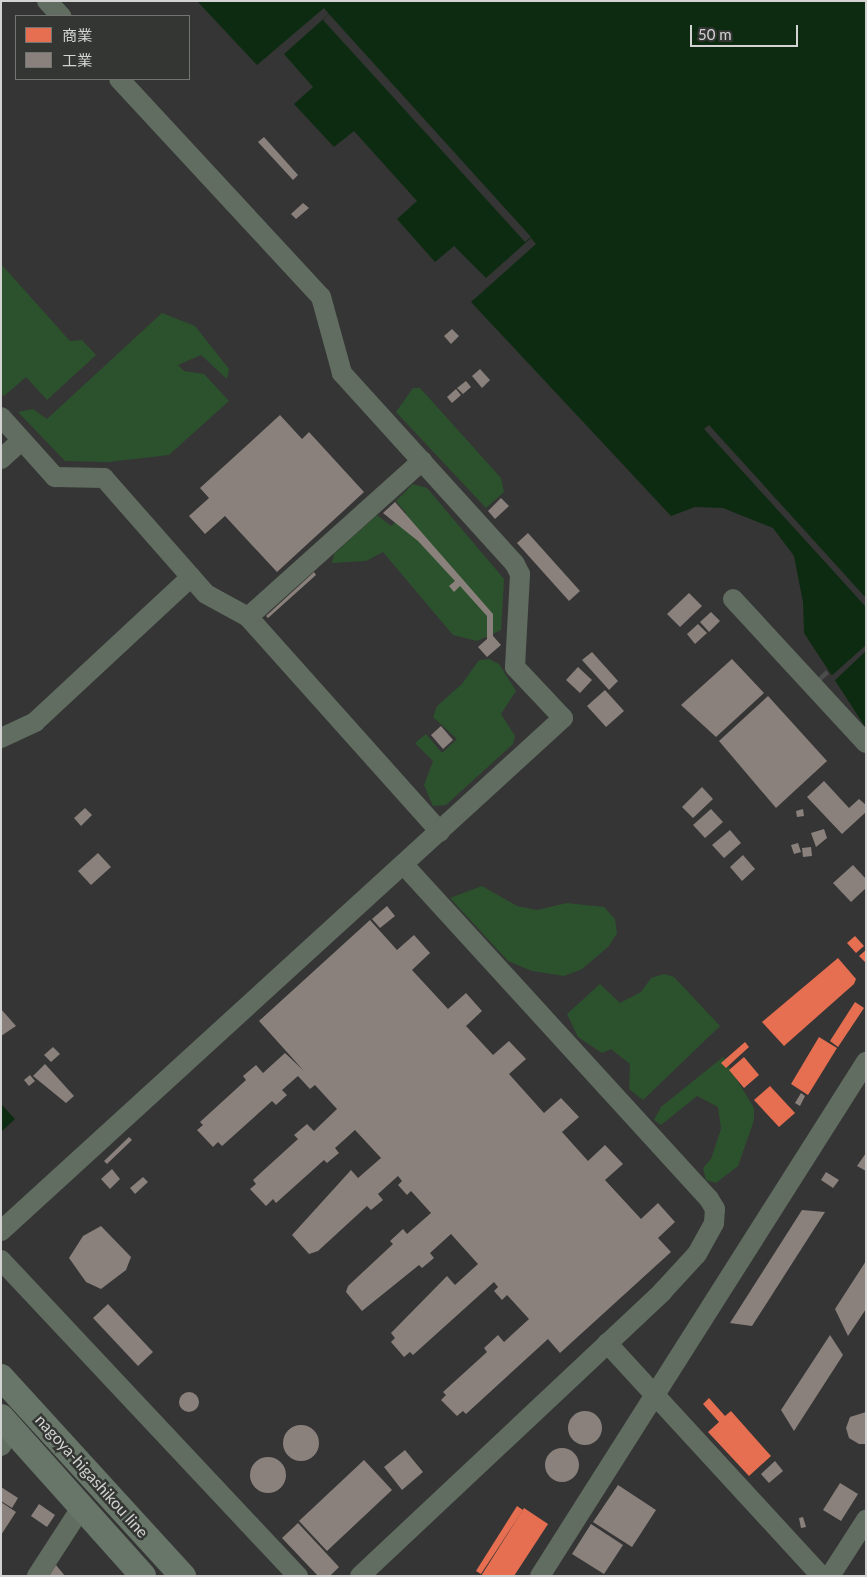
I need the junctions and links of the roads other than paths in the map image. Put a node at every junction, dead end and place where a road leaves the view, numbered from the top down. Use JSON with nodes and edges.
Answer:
{"nodes":[{"id":1,"x":47,"y":1,"type":"edge"},
{"id":2,"x":60,"y":15,"type":"edge"},
{"id":3,"x":120,"y":80,"type":"edge"},
{"id":4,"x":1,"y":417,"type":"edge"},
{"id":5,"x":22,"y":440,"type":"junction"},
{"id":6,"x":1,"y":460,"type":"edge"},
{"id":7,"x":422,"y":461,"type":"junction"},
{"id":8,"x":191,"y":577,"type":"junction"},
{"id":9,"x":733,"y":599,"type":"dead end"},
{"id":10,"x":248,"y":617,"type":"junction"},
{"id":11,"x":1,"y":738,"type":"edge"},
{"id":12,"x":866,"y":743,"type":"edge"},
{"id":13,"x":440,"y":832,"type":"junction"},
{"id":14,"x":405,"y":866,"type":"junction"},
{"id":15,"x":866,"y":1062,"type":"edge"},
{"id":16,"x":1,"y":1231,"type":"edge"},
{"id":17,"x":1,"y":1260,"type":"edge"},
{"id":18,"x":606,"y":1343,"type":"junction"},
{"id":19,"x":1,"y":1377,"type":"edge"},
{"id":20,"x":656,"y":1396,"type":"junction"},
{"id":21,"x":5,"y":1430,"type":"edge"},
{"id":22,"x":81,"y":1508,"type":"junction"},
{"id":23,"x":866,"y":1520,"type":"edge"},
{"id":24,"x":37,"y":1576,"type":"edge"},
{"id":25,"x":143,"y":1576,"type":"edge"},
{"id":26,"x":183,"y":1576,"type":"edge"},
{"id":27,"x":298,"y":1576,"type":"edge"},
{"id":28,"x":360,"y":1576,"type":"edge"},
{"id":29,"x":540,"y":1576,"type":"edge"},
{"id":30,"x":821,"y":1576,"type":"edge"},
{"id":31,"x":830,"y":1576,"type":"edge"}],
"edges":[{"from":1,"to":2,"type":"street"},
{"from":3,"to":7,"type":"street"},
{"from":4,"to":5,"type":"street"},
{"from":5,"to":6,"type":"street"},
{"from":5,"to":8,"type":"street"},
{"from":7,"to":10,"type":"street"},
{"from":7,"to":13,"type":"street"},
{"from":8,"to":10,"type":"street"},
{"from":8,"to":11,"type":"street"},
{"from":9,"to":12,"type":"street"},
{"from":10,"to":13,"type":"street"},
{"from":13,"to":14,"type":"street"},
{"from":14,"to":16,"type":"street"},
{"from":14,"to":18,"type":"street"},
{"from":15,"to":20,"type":"street"},
{"from":17,"to":27,"type":"street"},
{"from":18,"to":20,"type":"street"},
{"from":18,"to":28,"type":"street"},
{"from":19,"to":26,"type":"main road","name":"nagoya-higashikou line"},
{"from":20,"to":29,"type":"street"},
{"from":20,"to":30,"type":"street"},
{"from":21,"to":22,"type":"main road","name":"nagoya-higashikou line"},
{"from":22,"to":24,"type":"street"},
{"from":22,"to":25,"type":"main road","name":"nagoya-higashikou line"},
{"from":23,"to":31,"type":"street"}]}
